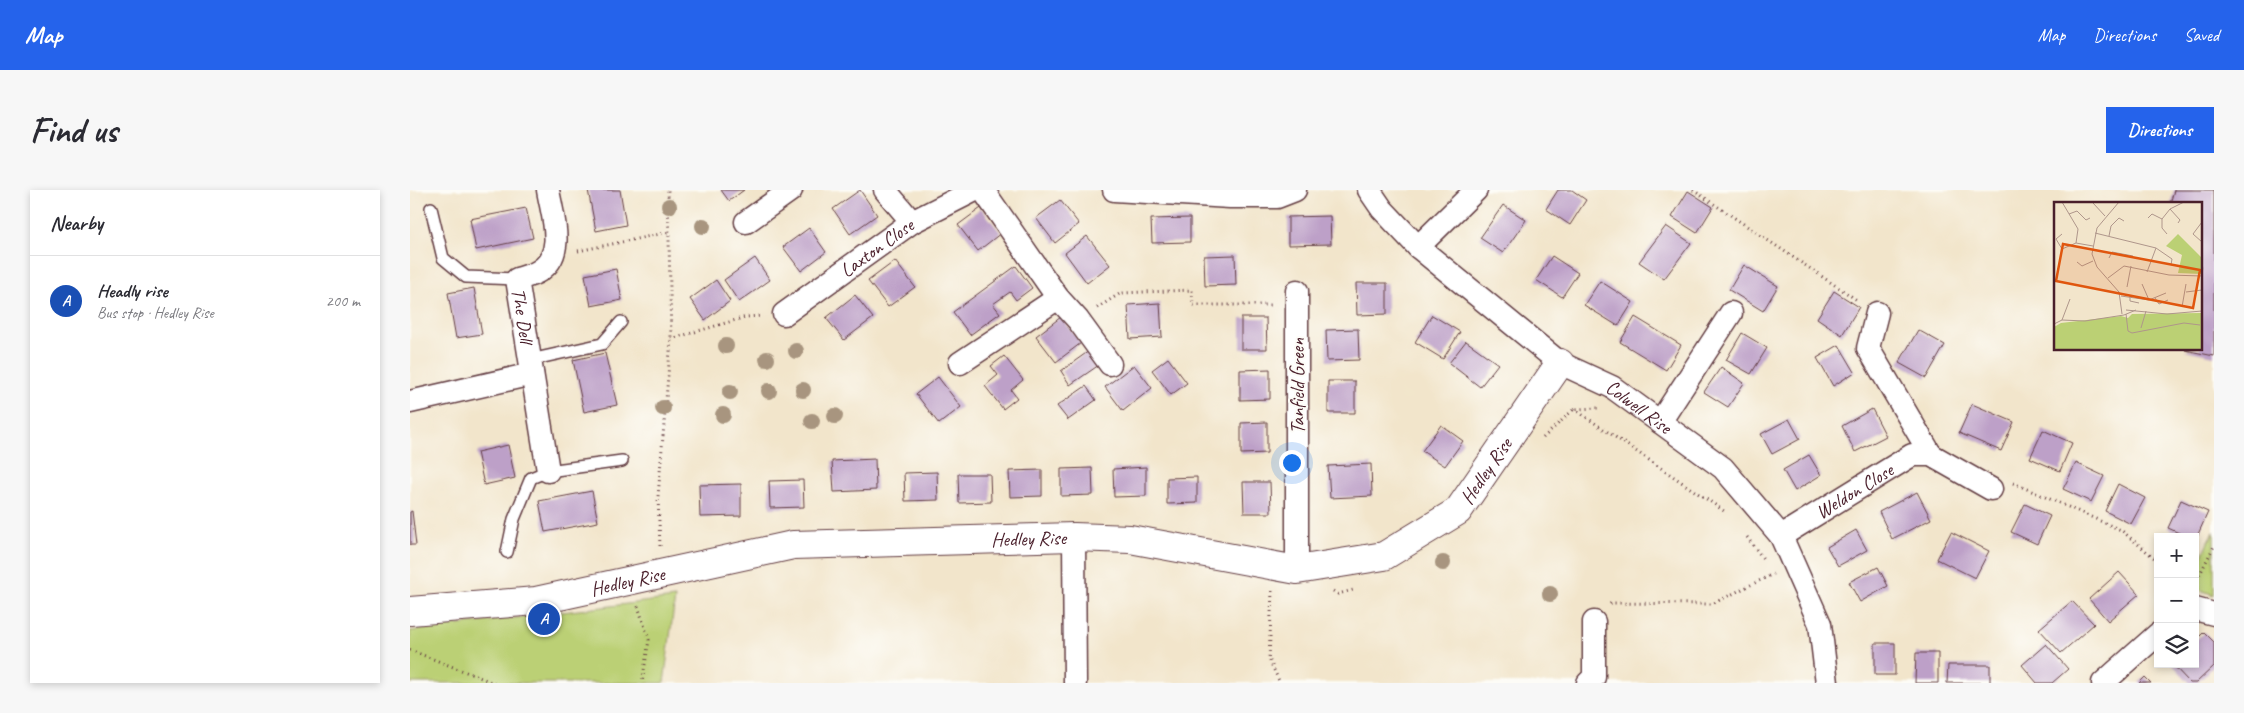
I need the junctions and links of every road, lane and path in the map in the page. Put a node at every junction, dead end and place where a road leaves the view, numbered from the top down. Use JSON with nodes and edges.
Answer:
{"nodes":[{"id":1,"x":548,"y":190,"type":"edge"},
{"id":2,"x":668,"y":190,"type":"edge"},
{"id":3,"x":885,"y":190,"type":"edge"},
{"id":4,"x":975,"y":190,"type":"edge"},
{"id":5,"x":982,"y":190,"type":"edge"},
{"id":6,"x":1114,"y":190,"type":"edge"},
{"id":7,"x":1295,"y":190,"type":"edge"},
{"id":8,"x":1370,"y":190,"type":"edge"},
{"id":9,"x":1476,"y":190,"type":"edge"},
{"id":10,"x":1693,"y":190,"type":"edge"},
{"id":11,"x":785,"y":192,"type":"edge"},
{"id":12,"x":1230,"y":194,"type":"edge"},
{"id":13,"x":431,"y":208,"type":"dead end"},
{"id":14,"x":746,"y":222,"type":"dead end"},
{"id":15,"x":912,"y":222,"type":"junction"},
{"id":16,"x":670,"y":232,"type":"junction"},
{"id":17,"x":1418,"y":247,"type":"junction"},
{"id":18,"x":553,"y":256,"type":"junction"},
{"id":19,"x":517,"y":279,"type":"junction"},
{"id":20,"x":1058,"y":298,"type":"junction"},
{"id":21,"x":1297,"y":298,"type":"joint"},
{"id":22,"x":1731,"y":313,"type":"dead end"},
{"id":23,"x":784,"y":314,"type":"joint"},
{"id":24,"x":1878,"y":314,"type":"joint"},
{"id":25,"x":1078,"y":320,"type":"junction"},
{"id":26,"x":621,"y":322,"type":"dead end"},
{"id":27,"x":671,"y":339,"type":"junction"},
{"id":28,"x":960,"y":363,"type":"dead end"},
{"id":29,"x":1560,"y":363,"type":"junction"},
{"id":30,"x":1110,"y":364,"type":"dead end"},
{"id":31,"x":531,"y":367,"type":"junction"},
{"id":32,"x":410,"y":402,"type":"edge"},
{"id":33,"x":1574,"y":409,"type":"dead end"},
{"id":34,"x":1660,"y":422,"type":"junction"},
{"id":35,"x":1931,"y":454,"type":"junction"},
{"id":36,"x":622,"y":461,"type":"dead end"},
{"id":37,"x":548,"y":471,"type":"junction"},
{"id":38,"x":1991,"y":489,"type":"joint"},
{"id":39,"x":1734,"y":518,"type":"dead end"},
{"id":40,"x":1745,"y":534,"type":"dead end"},
{"id":41,"x":1781,"y":536,"type":"junction"},
{"id":42,"x":1074,"y":537,"type":"junction"},
{"id":43,"x":2214,"y":546,"type":"edge"},
{"id":44,"x":660,"y":547,"type":"dead end"},
{"id":45,"x":507,"y":552,"type":"dead end"},
{"id":46,"x":2154,"y":558,"type":"edge"},
{"id":47,"x":1297,"y":570,"type":"junction"},
{"id":48,"x":2198,"y":578,"type":"edge"},
{"id":49,"x":1272,"y":586,"type":"dead end"},
{"id":50,"x":636,"y":598,"type":"dead end"},
{"id":51,"x":2199,"y":610,"type":"edge"},
{"id":52,"x":410,"y":611,"type":"edge"},
{"id":53,"x":2214,"y":614,"type":"edge"},
{"id":54,"x":1594,"y":622,"type":"joint"},
{"id":55,"x":2154,"y":638,"type":"edge"},
{"id":56,"x":410,"y":650,"type":"edge"},
{"id":57,"x":494,"y":683,"type":"edge"},
{"id":58,"x":642,"y":683,"type":"edge"},
{"id":59,"x":1076,"y":683,"type":"edge"},
{"id":60,"x":1280,"y":683,"type":"edge"},
{"id":61,"x":1588,"y":683,"type":"edge"},
{"id":62,"x":1827,"y":683,"type":"edge"},
{"id":63,"x":2103,"y":683,"type":"edge"}],
"edges":[{"from":1,"to":18,"type":"street"},
{"from":2,"to":16,"type":"path"},
{"from":3,"to":15,"type":"street"},
{"from":4,"to":15,"type":"street","name":"Laxton Close"},
{"from":5,"to":20,"type":"street"},
{"from":6,"to":12,"type":"street"},
{"from":7,"to":12,"type":"street"},
{"from":8,"to":17,"type":"street","name":"Colwell Rise"},
{"from":9,"to":17,"type":"street"},
{"from":10,"to":24,"type":"path"},
{"from":11,"to":14,"type":"street"},
{"from":13,"to":19,"type":"lane"},
{"from":15,"to":23,"type":"street","name":"Laxton Close"},
{"from":16,"to":18,"type":"path"},
{"from":16,"to":27,"type":"path"},
{"from":17,"to":29,"type":"street","name":"Colwell Rise"},
{"from":18,"to":19,"type":"street","name":"The Dell"},
{"from":19,"to":31,"type":"street","name":"The Dell"},
{"from":20,"to":25,"type":"street"},
{"from":20,"to":28,"type":"street"},
{"from":21,"to":25,"type":"path"},
{"from":21,"to":47,"type":"street","name":"Tanfield Green"},
{"from":22,"to":34,"type":"street"},
{"from":23,"to":27,"type":"path"},
{"from":24,"to":35,"type":"street"},
{"from":25,"to":30,"type":"street"},
{"from":26,"to":31,"type":"lane"},
{"from":27,"to":44,"type":"path"},
{"from":29,"to":34,"type":"street","name":"Colwell Rise"},
{"from":29,"to":47,"type":"street","name":"Hedley Rise"},
{"from":31,"to":32,"type":"street"},
{"from":31,"to":37,"type":"street","name":"The Dell"},
{"from":33,"to":39,"type":"path"},
{"from":34,"to":41,"type":"street","name":"Colwell Rise"},
{"from":35,"to":38,"type":"street"},
{"from":35,"to":41,"type":"street","name":"Weldon Close"},
{"from":36,"to":37,"type":"lane"},
{"from":37,"to":45,"type":"lane"},
{"from":38,"to":46,"type":"path"},
{"from":40,"to":54,"type":"path"},
{"from":41,"to":62,"type":"street","name":"Colwell Rise"},
{"from":42,"to":47,"type":"street","name":"Hedley Rise"},
{"from":42,"to":52,"type":"street","name":"Hedley Rise"},
{"from":42,"to":59,"type":"street"},
{"from":43,"to":48,"type":"path"},
{"from":49,"to":60,"type":"path"},
{"from":50,"to":58,"type":"path"},
{"from":51,"to":53,"type":"street"},
{"from":54,"to":61,"type":"street"},
{"from":55,"to":63,"type":"street"},
{"from":56,"to":57,"type":"path"}]}
